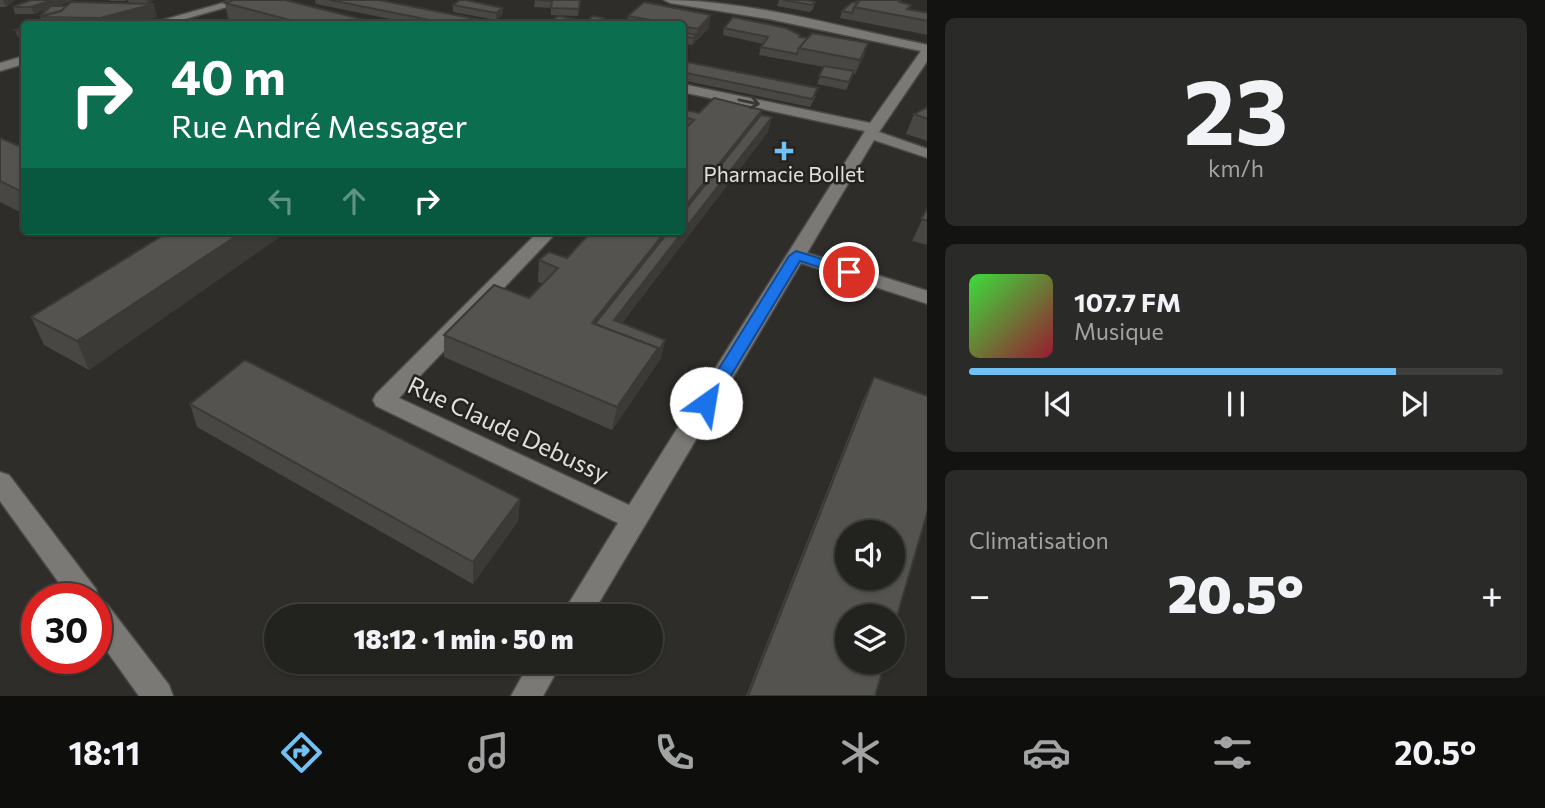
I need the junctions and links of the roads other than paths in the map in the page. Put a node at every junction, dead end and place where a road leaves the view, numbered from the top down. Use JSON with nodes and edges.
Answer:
{"nodes":[{"id":1,"x":246,"y":0,"type":"edge"},
{"id":2,"x":670,"y":0,"type":"edge"},
{"id":3,"x":166,"y":21,"type":"edge"},
{"id":4,"x":927,"y":49,"type":"edge"},
{"id":5,"x":21,"y":61,"type":"edge"},
{"id":6,"x":0,"y":67,"type":"edge"},
{"id":7,"x":686,"y":91,"type":"edge"},
{"id":8,"x":872,"y":131,"type":"junction"},
{"id":9,"x":927,"y":154,"type":"edge"},
{"id":10,"x":546,"y":235,"type":"edge"},
{"id":11,"x":796,"y":256,"type":"junction"},
{"id":12,"x":927,"y":298,"type":"edge"},
{"id":13,"x":0,"y":482,"type":"edge"},
{"id":14,"x":635,"y":519,"type":"junction"},
{"id":15,"x":75,"y":583,"type":"edge"},
{"id":16,"x":582,"y":604,"type":"edge"},
{"id":17,"x":112,"y":634,"type":"edge"},
{"id":18,"x":540,"y":674,"type":"edge"},
{"id":19,"x":158,"y":696,"type":"edge"},
{"id":20,"x":526,"y":696,"type":"edge"}],
"edges":[{"from":1,"to":3,"type":"street"},
{"from":2,"to":4,"type":"street"},
{"from":4,"to":8,"type":"street"},
{"from":5,"to":6,"type":"street"},
{"from":7,"to":8,"type":"street","one_way":true},
{"from":8,"to":9,"type":"street"},
{"from":8,"to":11,"type":"street"},
{"from":10,"to":14,"type":"street","name":"Rue Claude Debussy"},
{"from":11,"to":12,"type":"street"},
{"from":11,"to":14,"type":"street"},
{"from":13,"to":15,"type":"street"},
{"from":14,"to":16,"type":"street"},
{"from":17,"to":19,"type":"street"},
{"from":18,"to":20,"type":"street"}]}
